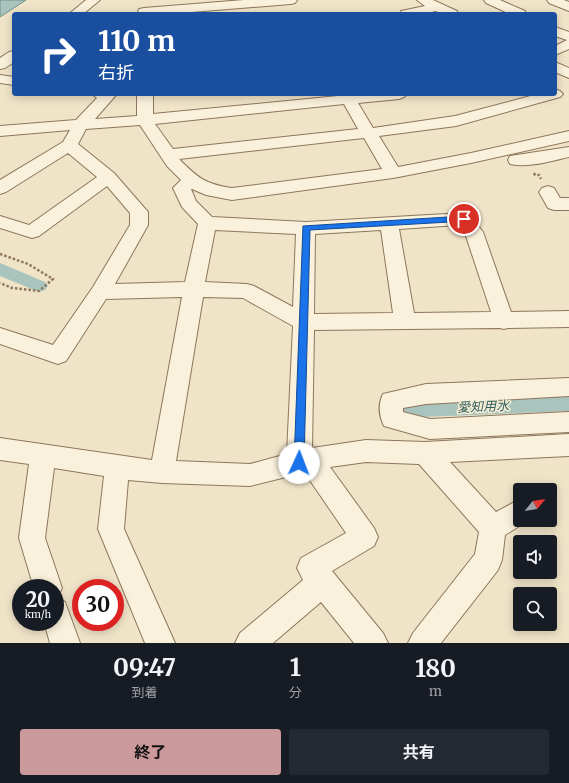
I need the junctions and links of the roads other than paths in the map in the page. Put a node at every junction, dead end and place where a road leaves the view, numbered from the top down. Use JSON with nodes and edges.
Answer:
{"nodes":[{"id":1,"x":94,"y":0,"type":"edge"},
{"id":2,"x":286,"y":0,"type":"edge"},
{"id":3,"x":291,"y":0,"type":"edge"},
{"id":4,"x":423,"y":0,"type":"edge"},
{"id":5,"x":490,"y":0,"type":"edge"},
{"id":6,"x":553,"y":0,"type":"edge"},
{"id":7,"x":436,"y":6,"type":"junction"},
{"id":8,"x":569,"y":7,"type":"edge"},
{"id":9,"x":144,"y":9,"type":"edge"},
{"id":10,"x":78,"y":12,"type":"edge"},
{"id":11,"x":294,"y":12,"type":"edge"},
{"id":12,"x":414,"y":12,"type":"edge"},
{"id":13,"x":448,"y":12,"type":"edge"},
{"id":14,"x":516,"y":12,"type":"edge"},
{"id":15,"x":557,"y":32,"type":"edge"},
{"id":16,"x":569,"y":37,"type":"edge"},
{"id":17,"x":569,"y":44,"type":"edge"},
{"id":18,"x":557,"y":50,"type":"edge"},
{"id":19,"x":12,"y":57,"type":"edge"},
{"id":20,"x":0,"y":65,"type":"edge"},
{"id":21,"x":557,"y":67,"type":"edge"},
{"id":22,"x":569,"y":74,"type":"edge"},
{"id":23,"x":0,"y":79,"type":"edge"},
{"id":24,"x":12,"y":81,"type":"edge"},
{"id":25,"x":569,"y":90,"type":"edge"},
{"id":26,"x":557,"y":93,"type":"edge"},
{"id":27,"x":107,"y":96,"type":"edge"},
{"id":28,"x":145,"y":96,"type":"edge"},
{"id":29,"x":364,"y":96,"type":"edge"},
{"id":30,"x":548,"y":96,"type":"edge"},
{"id":31,"x":347,"y":97,"type":"edge"},
{"id":32,"x":145,"y":120,"type":"junction"},
{"id":33,"x":80,"y":125,"type":"junction"},
{"id":34,"x":0,"y":132,"type":"edge"},
{"id":35,"x":369,"y":133,"type":"junction"},
{"id":36,"x":569,"y":136,"type":"edge"},
{"id":37,"x":69,"y":145,"type":"junction"},
{"id":38,"x":168,"y":155,"type":"junction"},
{"id":39,"x":568,"y":156,"type":"edge"},
{"id":40,"x":471,"y":158,"type":"junction"},
{"id":41,"x":393,"y":173,"type":"junction"},
{"id":42,"x":108,"y":177,"type":"junction"},
{"id":43,"x":191,"y":181,"type":"junction"},
{"id":44,"x":0,"y":188,"type":"edge"},
{"id":45,"x":548,"y":192,"type":"road end"},
{"id":46,"x":569,"y":204,"type":"edge"},
{"id":47,"x":0,"y":222,"type":"edge"},
{"id":48,"x":207,"y":223,"type":"junction"},
{"id":49,"x":389,"y":223,"type":"junction"},
{"id":50,"x":306,"y":228,"type":"junction"},
{"id":51,"x":194,"y":289,"type":"junction"},
{"id":52,"x":100,"y":292,"type":"junction"},
{"id":53,"x":569,"y":319,"type":"edge"},
{"id":54,"x":405,"y":321,"type":"junction"},
{"id":55,"x":504,"y":321,"type":"junction"},
{"id":56,"x":303,"y":322,"type":"junction"},
{"id":57,"x":0,"y":336,"type":"edge"},
{"id":58,"x":569,"y":387,"type":"edge"},
{"id":59,"x":569,"y":422,"type":"edge"},
{"id":60,"x":569,"y":445,"type":"edge"},
{"id":61,"x":0,"y":449,"type":"edge"},
{"id":62,"x":425,"y":453,"type":"junction"},
{"id":63,"x":43,"y":456,"type":"junction"},
{"id":64,"x":306,"y":461,"type":"junction"},
{"id":65,"x":117,"y":468,"type":"junction"},
{"id":66,"x":162,"y":472,"type":"junction"},
{"id":67,"x":513,"y":515,"type":"edge"},
{"id":68,"x":492,"y":528,"type":"junction"},
{"id":69,"x":45,"y":579,"type":"edge"},
{"id":70,"x":323,"y":582,"type":"junction"},
{"id":71,"x":61,"y":631,"type":"edge"},
{"id":72,"x":65,"y":643,"type":"edge"},
{"id":73,"x":160,"y":643,"type":"edge"},
{"id":74,"x":250,"y":643,"type":"edge"},
{"id":75,"x":373,"y":643,"type":"edge"},
{"id":76,"x":423,"y":643,"type":"edge"}],
"edges":[{"from":1,"to":10,"type":"street"},
{"from":2,"to":3,"type":"street"},
{"from":2,"to":9,"type":"street"},
{"from":2,"to":11,"type":"street"},
{"from":4,"to":7,"type":"street"},
{"from":5,"to":14,"type":"street"},
{"from":6,"to":8,"type":"street"},
{"from":7,"to":12,"type":"street"},
{"from":7,"to":13,"type":"street"},
{"from":15,"to":16,"type":"street"},
{"from":17,"to":18,"type":"street"},
{"from":19,"to":20,"type":"street"},
{"from":21,"to":22,"type":"street"},
{"from":23,"to":24,"type":"street"},
{"from":25,"to":26,"type":"street"},
{"from":27,"to":33,"type":"street"},
{"from":28,"to":32,"type":"street"},
{"from":29,"to":31,"type":"street"},
{"from":30,"to":35,"type":"street"},
{"from":31,"to":32,"type":"street"},
{"from":31,"to":35,"type":"street"},
{"from":32,"to":33,"type":"street"},
{"from":32,"to":38,"type":"street"},
{"from":33,"to":34,"type":"street"},
{"from":33,"to":37,"type":"street"},
{"from":35,"to":38,"type":"street"},
{"from":35,"to":41,"type":"street"},
{"from":36,"to":40,"type":"street"},
{"from":37,"to":42,"type":"street"},
{"from":37,"to":44,"type":"street"},
{"from":38,"to":43,"type":"street"},
{"from":39,"to":40,"type":"street"},
{"from":40,"to":41,"type":"street"},
{"from":41,"to":43,"type":"street"},
{"from":42,"to":47,"type":"street"},
{"from":42,"to":52,"type":"street"},
{"from":43,"to":48,"type":"street"},
{"from":45,"to":46,"type":"street"},
{"from":48,"to":50,"type":"street"},
{"from":48,"to":51,"type":"street"},
{"from":49,"to":50,"type":"street"},
{"from":49,"to":54,"type":"street"},
{"from":49,"to":55,"type":"street"},
{"from":50,"to":56,"type":"street"},
{"from":51,"to":52,"type":"street"},
{"from":51,"to":56,"type":"street"},
{"from":51,"to":66,"type":"street"},
{"from":52,"to":57,"type":"street"},
{"from":53,"to":55,"type":"street"},
{"from":54,"to":55,"type":"street"},
{"from":54,"to":56,"type":"street"},
{"from":56,"to":64,"type":"street"},
{"from":58,"to":59,"type":"street"},
{"from":60,"to":62,"type":"street"},
{"from":61,"to":63,"type":"street"},
{"from":62,"to":64,"type":"street"},
{"from":62,"to":68,"type":"street"},
{"from":63,"to":65,"type":"street"},
{"from":63,"to":69,"type":"street"},
{"from":64,"to":66,"type":"street"},
{"from":64,"to":70,"type":"street"},
{"from":65,"to":66,"type":"street"},
{"from":65,"to":73,"type":"street"},
{"from":67,"to":68,"type":"street"},
{"from":68,"to":76,"type":"street"},
{"from":70,"to":74,"type":"street"},
{"from":70,"to":75,"type":"street"},
{"from":71,"to":72,"type":"street"}]}
